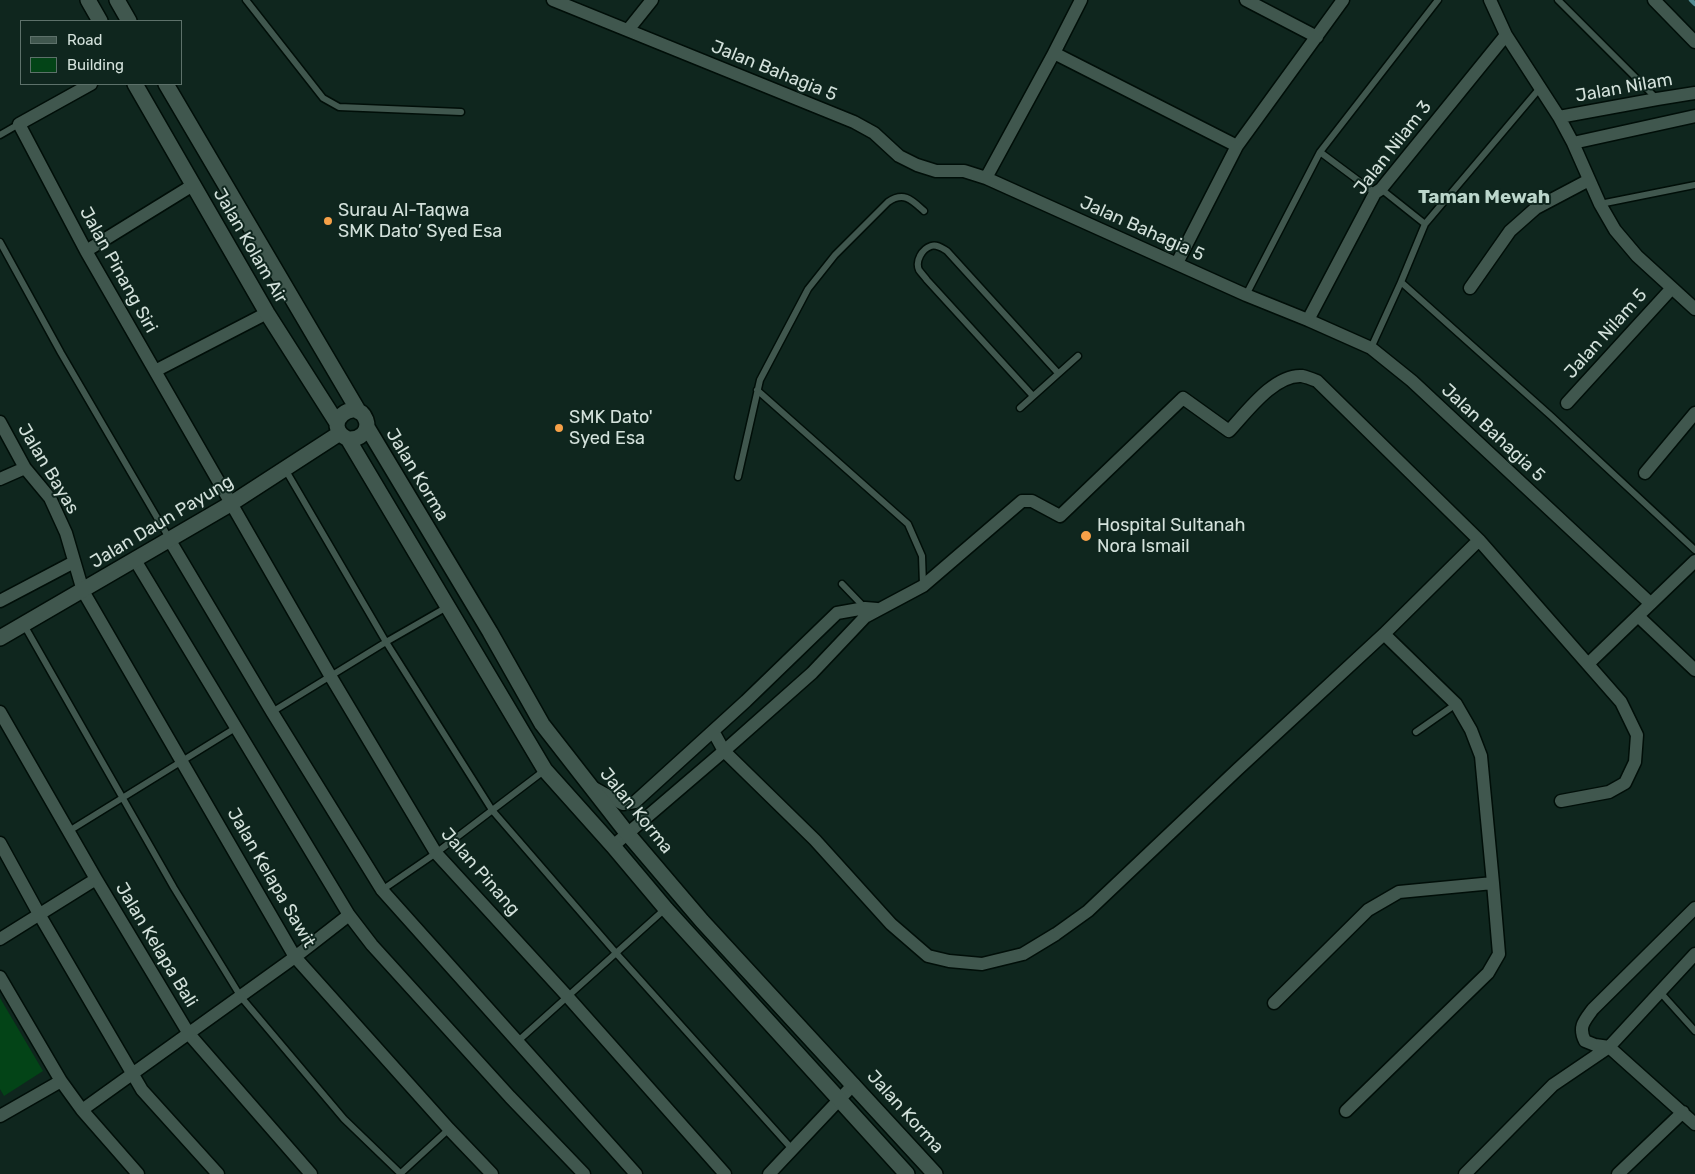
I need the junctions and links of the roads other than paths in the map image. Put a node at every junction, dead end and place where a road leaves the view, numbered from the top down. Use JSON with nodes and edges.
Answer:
{"nodes":[{"id":1,"x":88,"y":0,"type":"edge"},
{"id":2,"x":117,"y":0,"type":"edge"},
{"id":3,"x":246,"y":0,"type":"edge"},
{"id":4,"x":553,"y":0,"type":"edge"},
{"id":5,"x":652,"y":0,"type":"edge"},
{"id":6,"x":1081,"y":0,"type":"edge"},
{"id":7,"x":1246,"y":0,"type":"edge"},
{"id":8,"x":1343,"y":0,"type":"edge"},
{"id":9,"x":1438,"y":0,"type":"edge"},
{"id":10,"x":1490,"y":0,"type":"edge"},
{"id":11,"x":1558,"y":0,"type":"edge"},
{"id":12,"x":1654,"y":0,"type":"edge"},
{"id":13,"x":99,"y":20,"type":"edge"},
{"id":14,"x":128,"y":20,"type":"edge"},
{"id":15,"x":628,"y":30,"type":"junction"},
{"id":16,"x":1506,"y":35,"type":"junction"},
{"id":17,"x":1317,"y":37,"type":"junction"},
{"id":18,"x":1695,"y":42,"type":"edge"},
{"id":19,"x":1054,"y":53,"type":"junction"},
{"id":20,"x":88,"y":85,"type":"edge"},
{"id":21,"x":136,"y":85,"type":"edge"},
{"id":22,"x":167,"y":85,"type":"edge"},
{"id":23,"x":1540,"y":88,"type":"junction"},
{"id":24,"x":1695,"y":93,"type":"edge"},
{"id":25,"x":1657,"y":99,"type":"junction"},
{"id":26,"x":461,"y":112,"type":"dead end"},
{"id":27,"x":1695,"y":116,"type":"edge"},
{"id":28,"x":1559,"y":117,"type":"junction"},
{"id":29,"x":19,"y":124,"type":"junction"},
{"id":30,"x":0,"y":135,"type":"edge"},
{"id":31,"x":1573,"y":143,"type":"junction"},
{"id":32,"x":1237,"y":146,"type":"junction"},
{"id":33,"x":1320,"y":152,"type":"junction"},
{"id":34,"x":986,"y":178,"type":"junction"},
{"id":35,"x":1589,"y":180,"type":"junction"},
{"id":36,"x":193,"y":186,"type":"junction"},
{"id":37,"x":1695,"y":186,"type":"edge"},
{"id":38,"x":1378,"y":191,"type":"junction"},
{"id":39,"x":1600,"y":204,"type":"junction"},
{"id":40,"x":924,"y":211,"type":"dead end"},
{"id":41,"x":1424,"y":224,"type":"junction"},
{"id":42,"x":0,"y":242,"type":"edge"},
{"id":43,"x":86,"y":251,"type":"junction"},
{"id":44,"x":1177,"y":263,"type":"junction"},
{"id":45,"x":1402,"y":282,"type":"junction"},
{"id":46,"x":1470,"y":288,"type":"dead end"},
{"id":47,"x":1672,"y":288,"type":"junction"},
{"id":48,"x":1246,"y":295,"type":"junction"},
{"id":49,"x":1695,"y":309,"type":"edge"},
{"id":50,"x":267,"y":313,"type":"junction"},
{"id":51,"x":1308,"y":320,"type":"junction"},
{"id":52,"x":1371,"y":348,"type":"junction"},
{"id":53,"x":1078,"y":356,"type":"dead end"},
{"id":54,"x":155,"y":371,"type":"junction"},
{"id":55,"x":1058,"y":373,"type":"junction"},
{"id":56,"x":757,"y":390,"type":"junction"},
{"id":57,"x":1033,"y":396,"type":"junction"},
{"id":58,"x":1567,"y":403,"type":"dead end"},
{"id":59,"x":1020,"y":408,"type":"dead end"},
{"id":60,"x":359,"y":412,"type":"junction"},
{"id":61,"x":1695,"y":414,"type":"edge"},
{"id":62,"x":0,"y":422,"type":"edge"},
{"id":63,"x":366,"y":428,"type":"junction"},
{"id":64,"x":342,"y":432,"type":"junction"},
{"id":65,"x":26,"y":468,"type":"junction"},
{"id":66,"x":285,"y":469,"type":"junction"},
{"id":67,"x":1645,"y":473,"type":"dead end"},
{"id":68,"x":738,"y":477,"type":"dead end"},
{"id":69,"x":0,"y":479,"type":"edge"},
{"id":70,"x":232,"y":503,"type":"junction"},
{"id":71,"x":169,"y":539,"type":"junction"},
{"id":72,"x":1479,"y":540,"type":"junction"},
{"id":73,"x":1695,"y":550,"type":"edge"},
{"id":74,"x":135,"y":560,"type":"junction"},
{"id":75,"x":1695,"y":561,"type":"edge"},
{"id":76,"x":74,"y":562,"type":"junction"},
{"id":77,"x":842,"y":584,"type":"dead end"},
{"id":78,"x":923,"y":586,"type":"junction"},
{"id":79,"x":83,"y":590,"type":"junction"},
{"id":80,"x":0,"y":602,"type":"edge"},
{"id":81,"x":1650,"y":603,"type":"junction"},
{"id":82,"x":448,"y":606,"type":"junction"},
{"id":83,"x":865,"y":613,"type":"junction"},
{"id":84,"x":1638,"y":616,"type":"junction"},
{"id":85,"x":24,"y":625,"type":"junction"},
{"id":86,"x":1384,"y":634,"type":"junction"},
{"id":87,"x":0,"y":638,"type":"edge"},
{"id":88,"x":386,"y":642,"type":"junction"},
{"id":89,"x":1589,"y":663,"type":"junction"},
{"id":90,"x":1695,"y":670,"type":"edge"},
{"id":91,"x":331,"y":677,"type":"junction"},
{"id":92,"x":1456,"y":704,"type":"junction"},
{"id":93,"x":739,"y":708,"type":"junction"},
{"id":94,"x":0,"y":712,"type":"edge"},
{"id":95,"x":272,"y":712,"type":"junction"},
{"id":96,"x":752,"y":725,"type":"junction"},
{"id":97,"x":237,"y":727,"type":"junction"},
{"id":98,"x":5,"y":732,"type":"edge"},
{"id":99,"x":713,"y":732,"type":"junction"},
{"id":100,"x":1416,"y":732,"type":"dead end"},
{"id":101,"x":724,"y":751,"type":"junction"},
{"id":102,"x":182,"y":761,"type":"junction"},
{"id":103,"x":545,"y":770,"type":"junction"},
{"id":104,"x":593,"y":787,"type":"junction"},
{"id":105,"x":122,"y":797,"type":"junction"},
{"id":106,"x":1561,"y":801,"type":"dead end"},
{"id":107,"x":492,"y":810,"type":"junction"},
{"id":108,"x":69,"y":831,"type":"junction"},
{"id":109,"x":626,"y":833,"type":"junction"},
{"id":110,"x":0,"y":843,"type":"edge"},
{"id":111,"x":613,"y":846,"type":"junction"},
{"id":112,"x":436,"y":853,"type":"junction"},
{"id":113,"x":96,"y":879,"type":"junction"},
{"id":114,"x":1494,"y":883,"type":"junction"},
{"id":115,"x":382,"y":890,"type":"junction"},
{"id":116,"x":666,"y":908,"type":"junction"},
{"id":117,"x":1695,"y":908,"type":"edge"},
{"id":118,"x":39,"y":914,"type":"junction"},
{"id":119,"x":349,"y":915,"type":"junction"},
{"id":120,"x":0,"y":939,"type":"edge"},
{"id":121,"x":616,"y":953,"type":"junction"},
{"id":122,"x":1695,"y":954,"type":"edge"},
{"id":123,"x":295,"y":957,"type":"junction"},
{"id":124,"x":0,"y":977,"type":"edge"},
{"id":125,"x":1659,"y":991,"type":"junction"},
{"id":126,"x":240,"y":997,"type":"junction"},
{"id":127,"x":568,"y":997,"type":"junction"},
{"id":128,"x":1274,"y":1003,"type":"dead end"},
{"id":129,"x":1695,"y":1030,"type":"edge"},
{"id":130,"x":189,"y":1034,"type":"junction"},
{"id":131,"x":517,"y":1042,"type":"junction"},
{"id":132,"x":1609,"y":1047,"type":"junction"},
{"id":133,"x":132,"y":1074,"type":"junction"},
{"id":134,"x":61,"y":1081,"type":"junction"},
{"id":135,"x":854,"y":1084,"type":"junction"},
{"id":136,"x":839,"y":1098,"type":"junction"},
{"id":137,"x":82,"y":1110,"type":"junction"},
{"id":138,"x":1346,"y":1111,"type":"dead end"},
{"id":139,"x":1683,"y":1112,"type":"junction"},
{"id":140,"x":0,"y":1115,"type":"edge"},
{"id":141,"x":1695,"y":1124,"type":"edge"},
{"id":142,"x":449,"y":1129,"type":"junction"},
{"id":143,"x":792,"y":1149,"type":"junction"},
{"id":144,"x":138,"y":1174,"type":"edge"},
{"id":145,"x":218,"y":1174,"type":"edge"},
{"id":146,"x":311,"y":1174,"type":"edge"},
{"id":147,"x":401,"y":1174,"type":"edge"},
{"id":148,"x":492,"y":1174,"type":"edge"},
{"id":149,"x":584,"y":1174,"type":"edge"},
{"id":150,"x":636,"y":1174,"type":"edge"},
{"id":151,"x":725,"y":1174,"type":"edge"},
{"id":152,"x":770,"y":1174,"type":"edge"},
{"id":153,"x":907,"y":1174,"type":"edge"},
{"id":154,"x":935,"y":1174,"type":"edge"},
{"id":155,"x":1465,"y":1174,"type":"edge"},
{"id":156,"x":1618,"y":1174,"type":"edge"}],
"edges":[{"from":1,"to":13,"type":"street"},
{"from":2,"to":14,"type":"street"},
{"from":3,"to":26,"type":"lane"},
{"from":4,"to":15,"type":"street","name":"Jalan Bahagia 5"},
{"from":5,"to":15,"type":"street"},
{"from":6,"to":19,"type":"street"},
{"from":7,"to":17,"type":"street"},
{"from":8,"to":17,"type":"street"},
{"from":9,"to":33,"type":"lane"},
{"from":10,"to":16,"type":"street"},
{"from":11,"to":25,"type":"lane"},
{"from":12,"to":18,"type":"street"},
{"from":15,"to":34,"type":"street","name":"Jalan Bahagia 5"},
{"from":16,"to":23,"type":"street"},
{"from":16,"to":38,"type":"street","name":"Jalan Nilam 3"},
{"from":17,"to":32,"type":"street"},
{"from":19,"to":32,"type":"street"},
{"from":19,"to":34,"type":"street"},
{"from":20,"to":29,"type":"street"},
{"from":21,"to":36,"type":"street","name":"Jalan Kolam Air"},
{"from":22,"to":60,"type":"street","name":"Jalan Kolam Air"},
{"from":23,"to":28,"type":"street"},
{"from":23,"to":41,"type":"lane"},
{"from":24,"to":25,"type":"street","name":"Jalan Nilam"},
{"from":25,"to":28,"type":"street","name":"Jalan Nilam"},
{"from":27,"to":31,"type":"street"},
{"from":28,"to":31,"type":"street"},
{"from":29,"to":30,"type":"lane"},
{"from":29,"to":43,"type":"street","name":"Jalan Pinang Siri"},
{"from":31,"to":35,"type":"street"},
{"from":32,"to":44,"type":"street"},
{"from":33,"to":38,"type":"lane"},
{"from":33,"to":48,"type":"lane"},
{"from":34,"to":44,"type":"street","name":"Jalan Bahagia 5"},
{"from":35,"to":39,"type":"street"},
{"from":35,"to":46,"type":"street"},
{"from":36,"to":43,"type":"street"},
{"from":36,"to":50,"type":"street","name":"Jalan Kolam Air"},
{"from":37,"to":39,"type":"lane"},
{"from":38,"to":41,"type":"lane"},
{"from":38,"to":51,"type":"street","name":"Jalan Nilam 3"},
{"from":39,"to":47,"type":"street"},
{"from":40,"to":56,"type":"lane"},
{"from":41,"to":45,"type":"lane"},
{"from":42,"to":71,"type":"lane"},
{"from":43,"to":54,"type":"street","name":"Jalan Pinang Siri"},
{"from":44,"to":48,"type":"street","name":"Jalan Bahagia 5"},
{"from":45,"to":52,"type":"lane"},
{"from":45,"to":73,"type":"lane"},
{"from":47,"to":49,"type":"street"},
{"from":47,"to":58,"type":"street","name":"Jalan Nilam 5"},
{"from":48,"to":51,"type":"street","name":"Jalan Bahagia 5"},
{"from":50,"to":54,"type":"street"},
{"from":50,"to":64,"type":"street","name":"Jalan Kolam Air"},
{"from":51,"to":52,"type":"street","name":"Jalan Bahagia 5"},
{"from":52,"to":81,"type":"street","name":"Jalan Bahagia 5"},
{"from":53,"to":55,"type":"lane"},
{"from":54,"to":70,"type":"street","name":"Jalan Pinang Siri"},
{"from":55,"to":57,"type":"lane"},
{"from":55,"to":57,"type":"lane"},
{"from":56,"to":68,"type":"lane"},
{"from":56,"to":78,"type":"lane"},
{"from":57,"to":59,"type":"lane"},
{"from":60,"to":63,"type":"street"},
{"from":60,"to":64,"type":"street"},
{"from":61,"to":67,"type":"street"},
{"from":62,"to":65,"type":"street","name":"Jalan Bayas"},
{"from":63,"to":64,"type":"street"},
{"from":63,"to":104,"type":"street","name":"Jalan Korma"},
{"from":64,"to":66,"type":"street","name":"Jalan Daun Payung"},
{"from":64,"to":82,"type":"street"},
{"from":65,"to":69,"type":"street"},
{"from":65,"to":76,"type":"street","name":"Jalan Bayas"},
{"from":66,"to":70,"type":"street","name":"Jalan Daun Payung"},
{"from":66,"to":88,"type":"lane"},
{"from":70,"to":71,"type":"street","name":"Jalan Daun Payung"},
{"from":70,"to":91,"type":"street","name":"Jalan Pinang"},
{"from":71,"to":74,"type":"street","name":"Jalan Daun Payung"},
{"from":71,"to":95,"type":"street"},
{"from":72,"to":78,"type":"street"},
{"from":72,"to":86,"type":"street"},
{"from":72,"to":89,"type":"street"},
{"from":74,"to":79,"type":"street","name":"Jalan Daun Payung"},
{"from":74,"to":97,"type":"street"},
{"from":75,"to":81,"type":"street"},
{"from":76,"to":79,"type":"street","name":"Jalan Bayas"},
{"from":76,"to":80,"type":"street"},
{"from":77,"to":83,"type":"lane"},
{"from":78,"to":83,"type":"street"},
{"from":79,"to":85,"type":"street","name":"Jalan Daun Payung"},
{"from":79,"to":102,"type":"street","name":"Jalan Kelapa Sawit"},
{"from":81,"to":84,"type":"street"},
{"from":82,"to":88,"type":"lane"},
{"from":82,"to":103,"type":"street"},
{"from":83,"to":93,"type":"street"},
{"from":83,"to":96,"type":"street"},
{"from":84,"to":89,"type":"street"},
{"from":84,"to":90,"type":"street"},
{"from":85,"to":87,"type":"street","name":"Jalan Daun Payung"},
{"from":85,"to":105,"type":"lane"},
{"from":86,"to":92,"type":"street"},
{"from":86,"to":101,"type":"street"},
{"from":88,"to":91,"type":"lane"},
{"from":88,"to":107,"type":"lane"},
{"from":89,"to":106,"type":"street"},
{"from":91,"to":95,"type":"lane"},
{"from":91,"to":112,"type":"street","name":"Jalan Pinang"},
{"from":92,"to":100,"type":"lane"},
{"from":92,"to":114,"type":"street"},
{"from":93,"to":96,"type":"street"},
{"from":93,"to":99,"type":"street"},
{"from":94,"to":98,"type":"street","name":"Jalan Kelapa Bali"},
{"from":95,"to":115,"type":"street"},
{"from":96,"to":101,"type":"street"},
{"from":97,"to":102,"type":"lane"},
{"from":97,"to":119,"type":"street"},
{"from":98,"to":108,"type":"street","name":"Jalan Kelapa Bali"},
{"from":99,"to":101,"type":"street"},
{"from":99,"to":104,"type":"street"},
{"from":101,"to":109,"type":"street"},
{"from":102,"to":105,"type":"lane"},
{"from":102,"to":123,"type":"street","name":"Jalan Kelapa Sawit"},
{"from":103,"to":107,"type":"lane"},
{"from":103,"to":111,"type":"street"},
{"from":104,"to":109,"type":"street","name":"Jalan Korma"},
{"from":105,"to":108,"type":"lane"},
{"from":105,"to":126,"type":"lane"},
{"from":107,"to":112,"type":"lane"},
{"from":107,"to":121,"type":"lane"},
{"from":108,"to":113,"type":"street","name":"Jalan Kelapa Bali"},
{"from":109,"to":111,"type":"street"},
{"from":109,"to":135,"type":"street","name":"Jalan Korma"},
{"from":110,"to":118,"type":"street"},
{"from":111,"to":116,"type":"street"},
{"from":112,"to":115,"type":"lane"},
{"from":112,"to":127,"type":"street","name":"Jalan Pinang"},
{"from":113,"to":118,"type":"street"},
{"from":113,"to":130,"type":"street","name":"Jalan Kelapa Bali"},
{"from":114,"to":128,"type":"street"},
{"from":114,"to":138,"type":"street"},
{"from":115,"to":131,"type":"street"},
{"from":116,"to":121,"type":"lane"},
{"from":116,"to":136,"type":"street"},
{"from":117,"to":132,"type":"street"},
{"from":118,"to":120,"type":"street"},
{"from":118,"to":133,"type":"street"},
{"from":119,"to":123,"type":"street"},
{"from":119,"to":149,"type":"street"},
{"from":121,"to":127,"type":"lane"},
{"from":121,"to":143,"type":"lane"},
{"from":122,"to":125,"type":"street"},
{"from":123,"to":126,"type":"street"},
{"from":123,"to":142,"type":"street","name":"Jalan Kelapa Sawit"},
{"from":124,"to":134,"type":"street"},
{"from":125,"to":129,"type":"lane"},
{"from":125,"to":132,"type":"street"},
{"from":126,"to":130,"type":"street"},
{"from":126,"to":147,"type":"lane"},
{"from":127,"to":131,"type":"lane"},
{"from":127,"to":151,"type":"street","name":"Jalan Pinang"},
{"from":130,"to":133,"type":"street"},
{"from":130,"to":146,"type":"street","name":"Jalan Kelapa Bali"},
{"from":131,"to":150,"type":"street"},
{"from":132,"to":139,"type":"street"},
{"from":132,"to":155,"type":"street"},
{"from":133,"to":137,"type":"street"},
{"from":133,"to":145,"type":"street"},
{"from":134,"to":137,"type":"street"},
{"from":134,"to":140,"type":"street"},
{"from":135,"to":136,"type":"street"},
{"from":135,"to":154,"type":"street","name":"Jalan Korma"},
{"from":136,"to":143,"type":"street"},
{"from":136,"to":153,"type":"street"},
{"from":137,"to":144,"type":"street"},
{"from":139,"to":141,"type":"street"},
{"from":139,"to":156,"type":"street"},
{"from":142,"to":147,"type":"lane"},
{"from":142,"to":148,"type":"street","name":"Jalan Kelapa Sawit"},
{"from":143,"to":152,"type":"street"}]}
